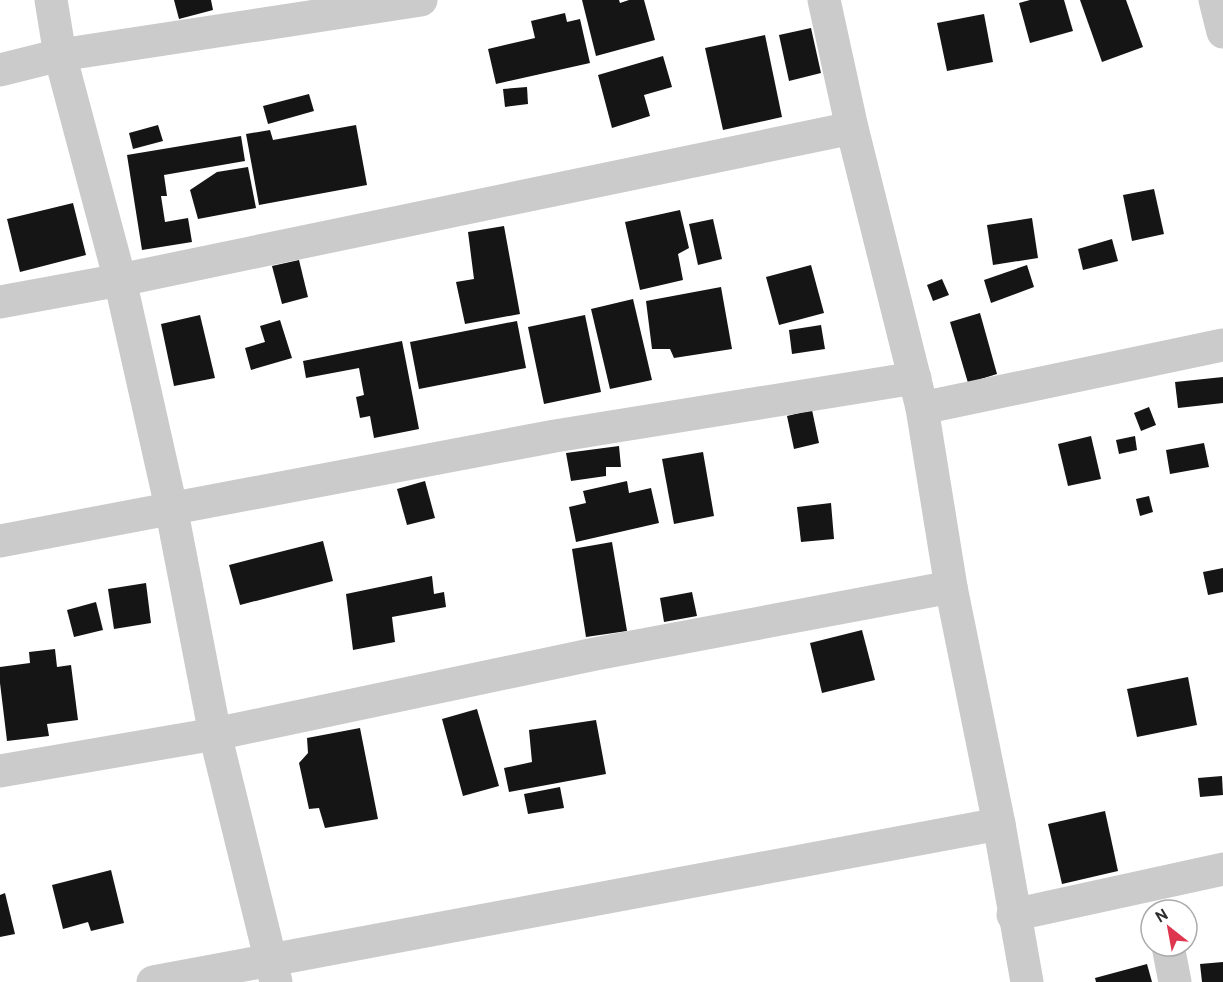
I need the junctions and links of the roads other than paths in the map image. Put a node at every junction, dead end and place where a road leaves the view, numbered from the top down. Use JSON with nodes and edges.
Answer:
{"nodes":[{"id":1,"x":51,"y":0,"type":"edge"},
{"id":2,"x":421,"y":0,"type":"edge"},
{"id":3,"x":824,"y":0,"type":"edge"},
{"id":4,"x":1215,"y":0,"type":"edge"},
{"id":5,"x":1223,"y":32,"type":"edge"},
{"id":6,"x":60,"y":55,"type":"junction"},
{"id":7,"x":0,"y":70,"type":"edge"},
{"id":8,"x":852,"y":128,"type":"junction"},
{"id":9,"x":120,"y":280,"type":"junction"},
{"id":10,"x":0,"y":302,"type":"edge"},
{"id":11,"x":1223,"y":345,"type":"edge"},
{"id":12,"x":919,"y":393,"type":"junction"},
{"id":13,"x":171,"y":507,"type":"junction"},
{"id":14,"x":0,"y":541,"type":"edge"},
{"id":15,"x":951,"y":587,"type":"junction"},
{"id":16,"x":215,"y":734,"type":"junction"},
{"id":17,"x":0,"y":771,"type":"edge"},
{"id":18,"x":999,"y":824,"type":"junction"},
{"id":19,"x":1223,"y":869,"type":"edge"},
{"id":20,"x":1158,"y":897,"type":"edge"},
{"id":21,"x":1013,"y":915,"type":"junction"},
{"id":22,"x":1170,"y":958,"type":"edge"},
{"id":23,"x":274,"y":971,"type":"edge"},
{"id":24,"x":153,"y":982,"type":"edge"},
{"id":25,"x":1027,"y":982,"type":"edge"},
{"id":26,"x":1175,"y":982,"type":"edge"}],
"edges":[{"from":1,"to":6,"type":"street"},
{"from":2,"to":6,"type":"street"},
{"from":3,"to":8,"type":"street"},
{"from":4,"to":5,"type":"street"},
{"from":6,"to":7,"type":"street"},
{"from":6,"to":9,"type":"street"},
{"from":8,"to":9,"type":"street"},
{"from":8,"to":12,"type":"street"},
{"from":9,"to":10,"type":"street"},
{"from":9,"to":13,"type":"street"},
{"from":11,"to":12,"type":"street"},
{"from":12,"to":13,"type":"street"},
{"from":12,"to":15,"type":"street"},
{"from":13,"to":14,"type":"street"},
{"from":13,"to":16,"type":"street"},
{"from":15,"to":16,"type":"street"},
{"from":15,"to":18,"type":"street"},
{"from":16,"to":17,"type":"street"},
{"from":16,"to":23,"type":"street"},
{"from":18,"to":21,"type":"street"},
{"from":18,"to":23,"type":"street"},
{"from":19,"to":20,"type":"street"},
{"from":20,"to":21,"type":"street"},
{"from":21,"to":25,"type":"street"},
{"from":22,"to":26,"type":"street"},
{"from":23,"to":24,"type":"street"}]}
